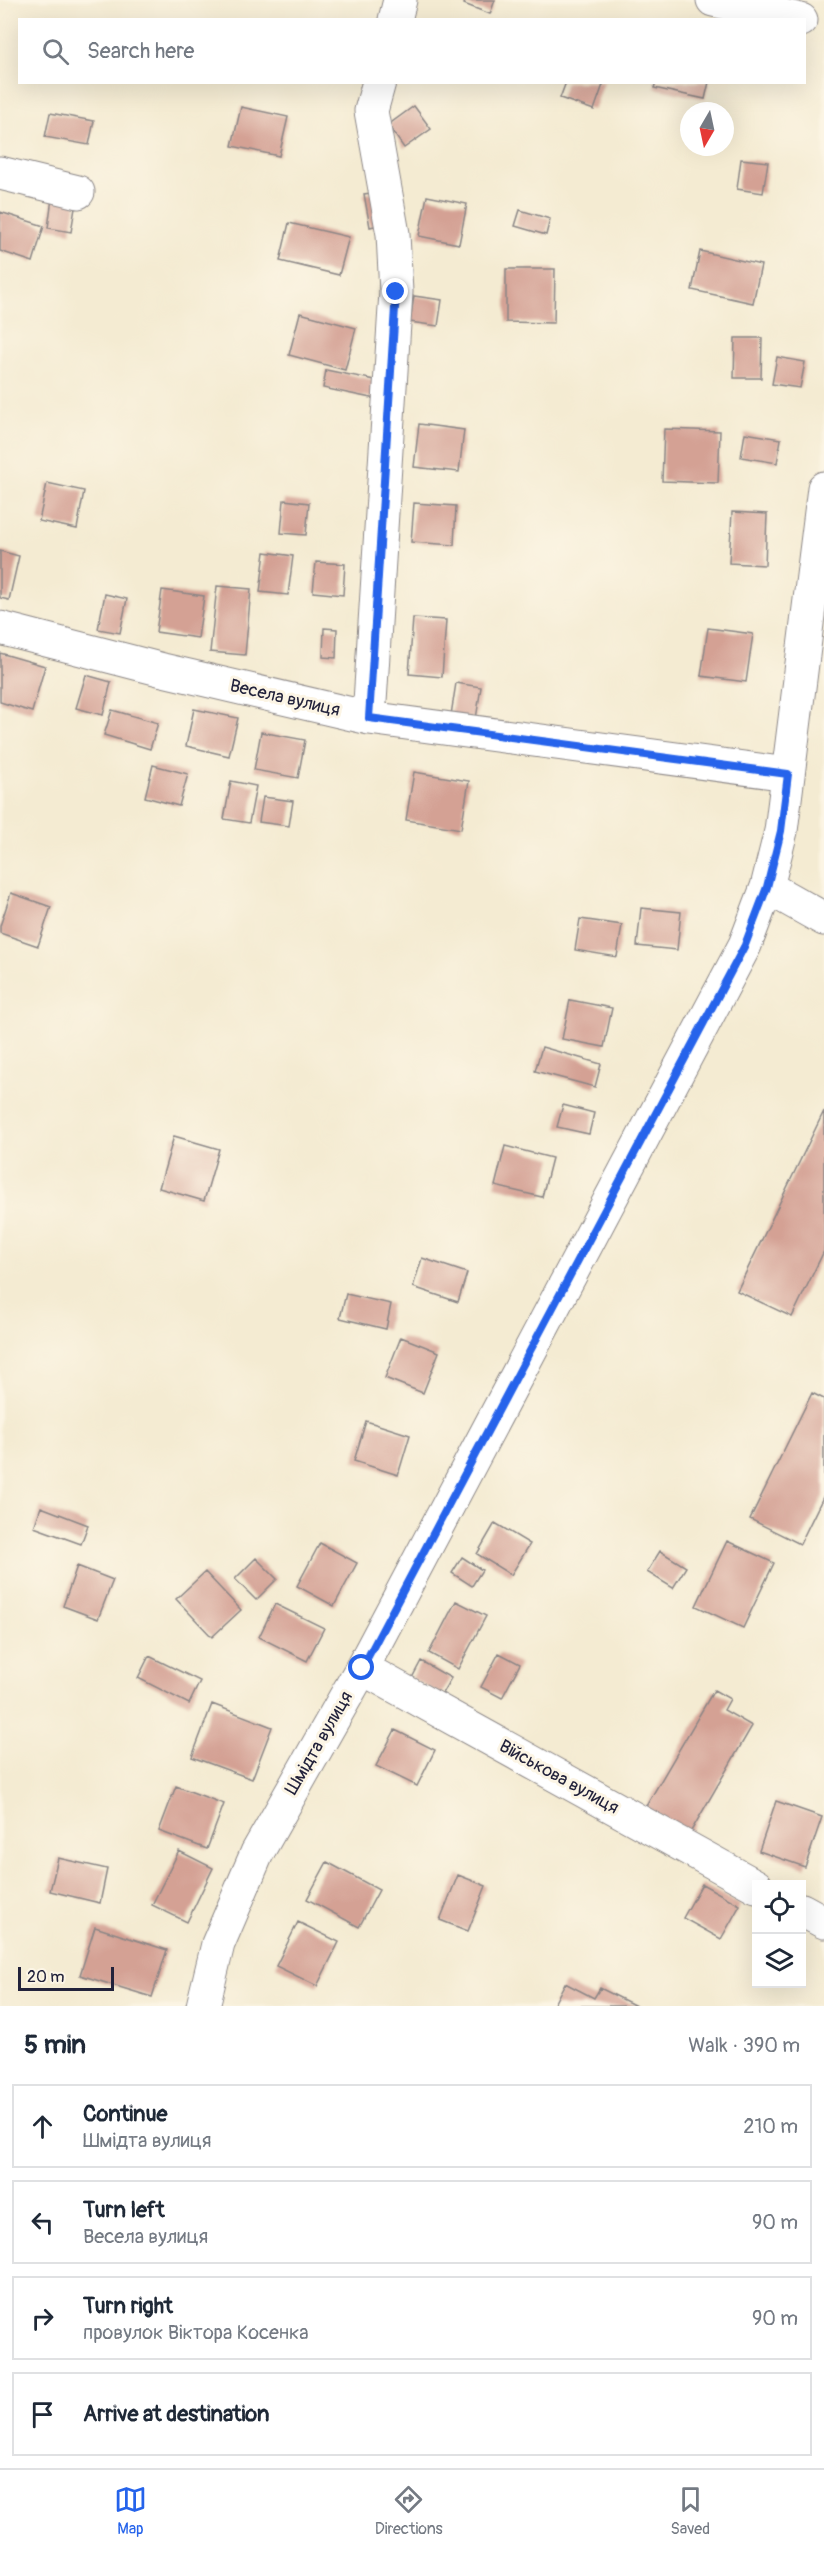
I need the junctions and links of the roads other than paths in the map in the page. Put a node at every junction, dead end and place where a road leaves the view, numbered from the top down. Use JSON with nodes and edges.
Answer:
{"nodes":[{"id":1,"x":400,"y":0,"type":"edge"},
{"id":2,"x":713,"y":0,"type":"edge"},
{"id":3,"x":396,"y":18,"type":"edge"},
{"id":4,"x":794,"y":18,"type":"edge"},
{"id":5,"x":806,"y":21,"type":"edge"},
{"id":6,"x":824,"y":28,"type":"edge"},
{"id":7,"x":378,"y":84,"type":"edge"},
{"id":8,"x":0,"y":173,"type":"edge"},
{"id":9,"x":78,"y":192,"type":"dead end"},
{"id":10,"x":823,"y":508,"type":"edge"},
{"id":11,"x":0,"y":628,"type":"edge"},
{"id":12,"x":369,"y":718,"type":"junction"},
{"id":13,"x":788,"y":774,"type":"junction"},
{"id":14,"x":767,"y":887,"type":"junction"},
{"id":15,"x":824,"y":919,"type":"edge"},
{"id":16,"x":362,"y":1668,"type":"junction"},
{"id":17,"x":752,"y":1884,"type":"edge"},
{"id":18,"x":806,"y":1913,"type":"edge"},
{"id":19,"x":824,"y":1922,"type":"edge"},
{"id":20,"x":203,"y":2006,"type":"edge"}],
"edges":[{"from":1,"to":3,"type":"street"},
{"from":2,"to":4,"type":"street"},
{"from":5,"to":6,"type":"street"},
{"from":7,"to":12,"type":"street"},
{"from":8,"to":9,"type":"street"},
{"from":10,"to":13,"type":"street","name":"Шмідта вулиця"},
{"from":11,"to":12,"type":"street","name":"Весела вулиця"},
{"from":12,"to":13,"type":"street","name":"Весела вулиця"},
{"from":13,"to":14,"type":"street","name":"Шмідта вулиця"},
{"from":14,"to":15,"type":"street"},
{"from":14,"to":16,"type":"street","name":"Шмідта вулиця"},
{"from":16,"to":17,"type":"street","name":"Військова вулиця"},
{"from":16,"to":20,"type":"street","name":"Шмідта вулиця"},
{"from":18,"to":19,"type":"street"}]}
